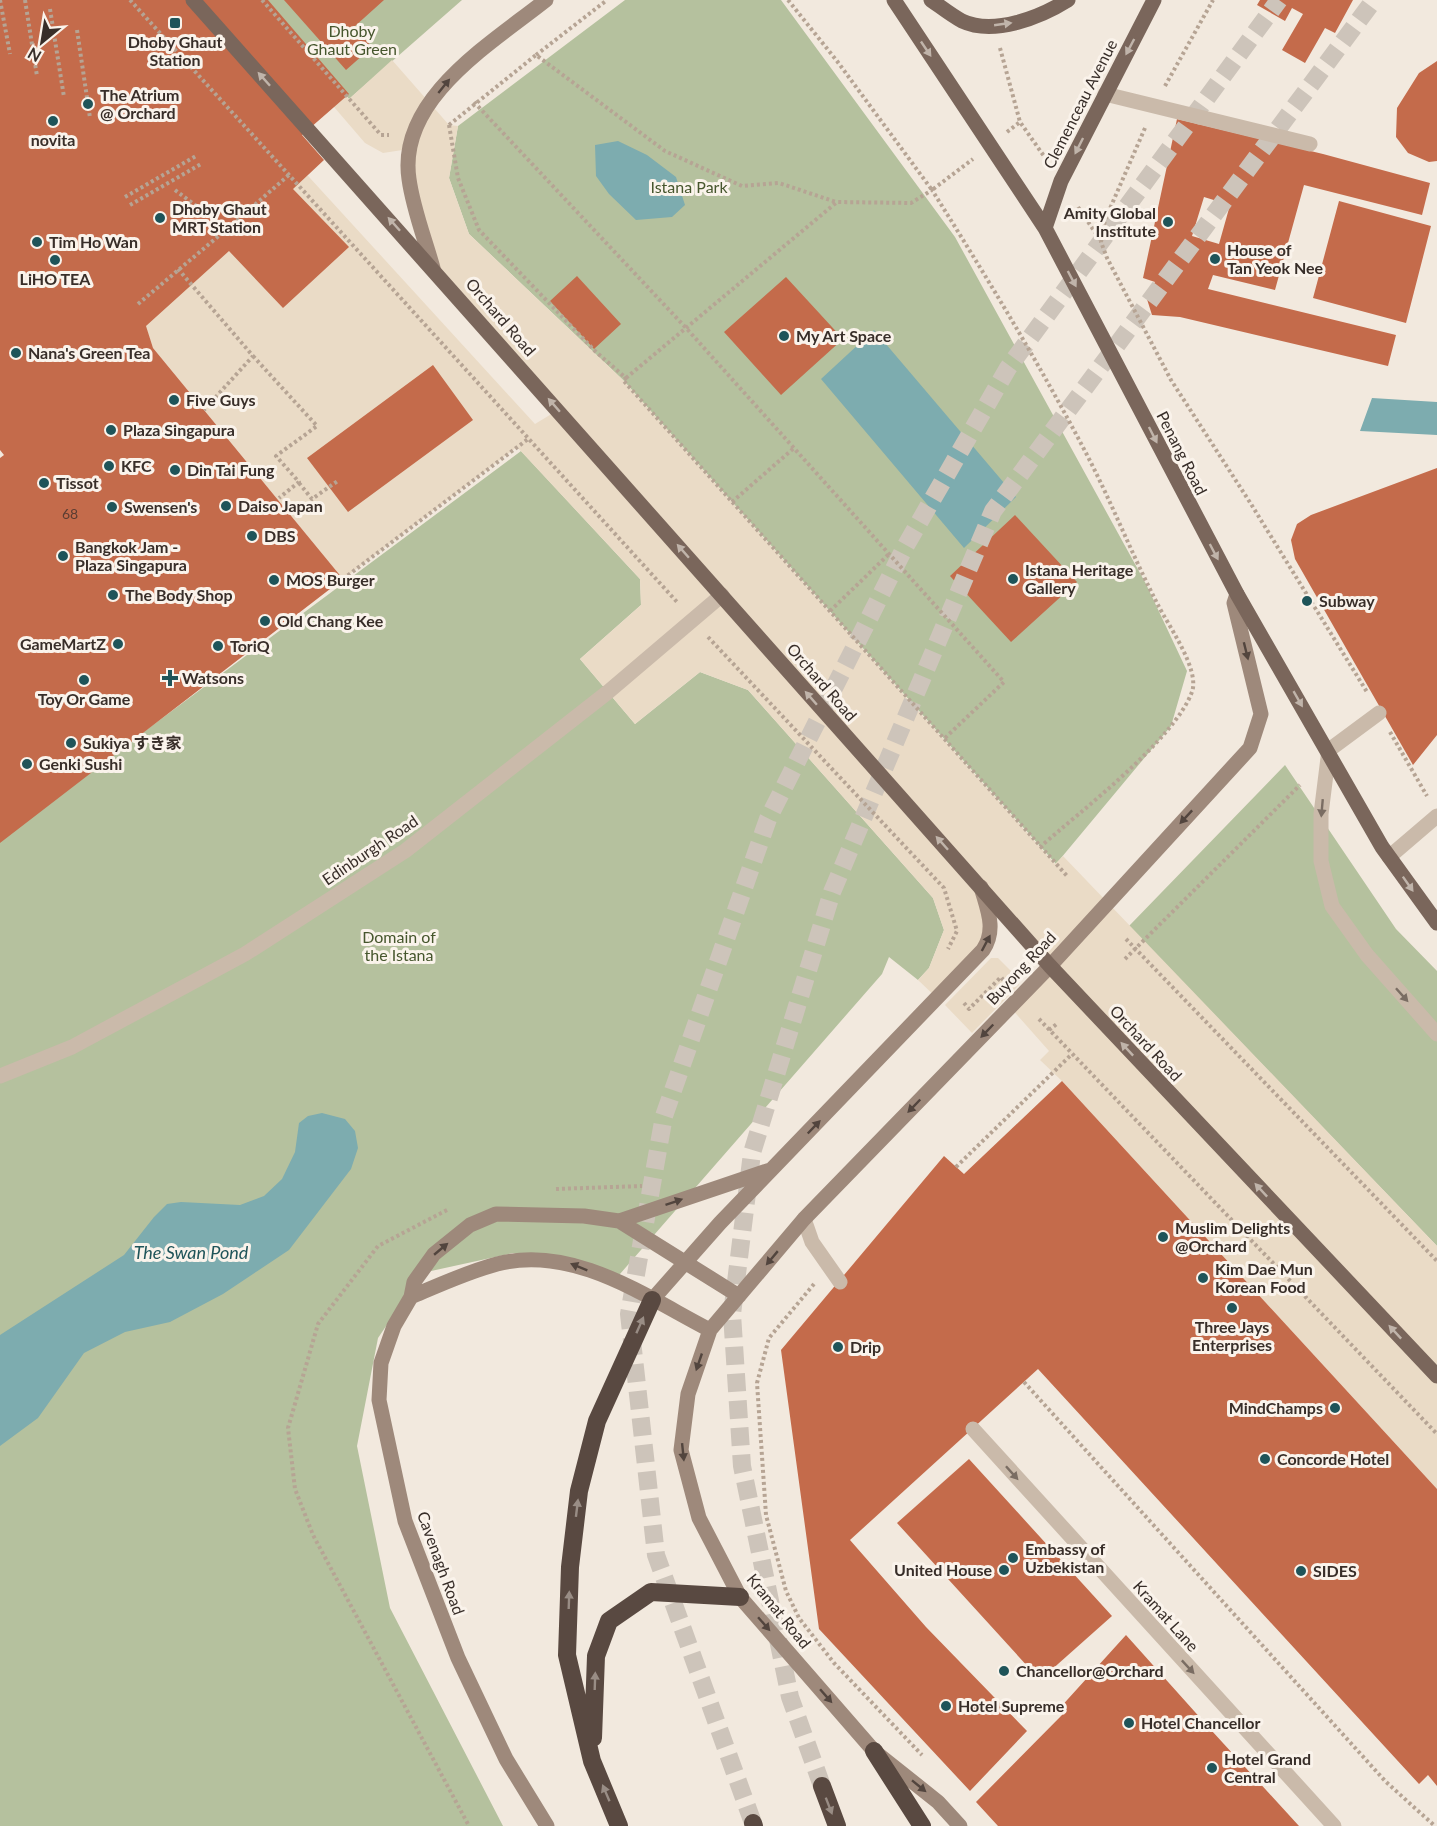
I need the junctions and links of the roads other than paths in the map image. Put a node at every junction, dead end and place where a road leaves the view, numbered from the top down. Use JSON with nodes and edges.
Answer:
{"nodes":[{"id":1,"x":193,"y":0,"type":"edge"},
{"id":2,"x":894,"y":0,"type":"edge"},
{"id":3,"x":931,"y":0,"type":"edge"},
{"id":4,"x":1068,"y":0,"type":"edge"},
{"id":5,"x":1154,"y":0,"type":"edge"},
{"id":6,"x":543,"y":1,"type":"edge"},
{"id":7,"x":1105,"y":94,"type":"junction"},
{"id":8,"x":1310,"y":144,"type":"dead end"},
{"id":9,"x":1044,"y":228,"type":"junction"},
{"id":10,"x":433,"y":268,"type":"junction"},
{"id":11,"x":1237,"y":594,"type":"junction"},
{"id":12,"x":722,"y":595,"type":"junction"},
{"id":13,"x":1379,"y":713,"type":"road end"},
{"id":14,"x":1328,"y":758,"type":"junction"},
{"id":15,"x":1434,"y":809,"type":"edge"},
{"id":16,"x":1389,"y":857,"type":"junction"},
{"id":17,"x":981,"y":886,"type":"junction"},
{"id":18,"x":1437,"y":923,"type":"edge"},
{"id":19,"x":1050,"y":966,"type":"junction"},
{"id":20,"x":1437,"y":1034,"type":"edge"},
{"id":21,"x":0,"y":1077,"type":"edge"},
{"id":22,"x":773,"y":1169,"type":"junction"},
{"id":23,"x":804,"y":1219,"type":"junction"},
{"id":24,"x":619,"y":1221,"type":"junction"},
{"id":25,"x":687,"y":1261,"type":"junction"},
{"id":26,"x":840,"y":1282,"type":"dead end"},
{"id":27,"x":739,"y":1296,"type":"junction"},
{"id":28,"x":411,"y":1297,"type":"junction"},
{"id":29,"x":652,"y":1300,"type":"junction"},
{"id":30,"x":710,"y":1330,"type":"junction"},
{"id":31,"x":1436,"y":1374,"type":"edge"},
{"id":32,"x":973,"y":1429,"type":"dead end"},
{"id":33,"x":740,"y":1597,"type":"junction"},
{"id":34,"x":874,"y":1751,"type":"junction"},
{"id":35,"x":592,"y":1761,"type":"junction"},
{"id":36,"x":822,"y":1786,"type":"tunnel mouth"},
{"id":37,"x":547,"y":1826,"type":"edge"},
{"id":38,"x":619,"y":1826,"type":"edge"},
{"id":39,"x":837,"y":1826,"type":"edge"},
{"id":40,"x":922,"y":1826,"type":"edge"},
{"id":41,"x":960,"y":1826,"type":"edge"},
{"id":42,"x":1334,"y":1826,"type":"edge"}],
"edges":[{"from":10,"to":1,"type":"main road","name":"Orchard Road","one_way":true},
{"from":2,"to":9,"type":"main road","name":"Penang Road","one_way":true},
{"from":3,"to":4,"type":"main road","one_way":true},
{"from":5,"to":7,"type":"main road","name":"Clemenceau Avenue","one_way":true},
{"from":10,"to":6,"type":"street","one_way":true},
{"from":7,"to":8,"type":"lane"},
{"from":7,"to":9,"type":"main road","name":"Clemenceau Avenue","one_way":true},
{"from":9,"to":11,"type":"main road","name":"Penang Road","one_way":true},
{"from":12,"to":10,"type":"main road","name":"Orchard Road","one_way":true},
{"from":11,"to":14,"type":"main road","name":"Penang Road","one_way":true},
{"from":11,"to":19,"type":"street","name":"Buyong Road","one_way":true},
{"from":17,"to":12,"type":"main road","name":"Orchard Road","one_way":true},
{"from":12,"to":21,"type":"lane","name":"Edinburgh Road"},
{"from":13,"to":14,"type":"lane"},
{"from":14,"to":16,"type":"main road","name":"Penang Road"},
{"from":14,"to":20,"type":"lane","one_way":true},
{"from":15,"to":16,"type":"lane"},
{"from":16,"to":18,"type":"main road","name":"Penang Road","one_way":true},
{"from":17,"to":19,"type":"main road","name":"Orchard Road"},
{"from":22,"to":17,"type":"street","one_way":true},
{"from":19,"to":23,"type":"street","name":"Buyong Road","one_way":true},
{"from":31,"to":19,"type":"main road","name":"Orchard Road","one_way":true},
{"from":24,"to":22,"type":"street","one_way":true},
{"from":22,"to":25,"type":"street"},
{"from":23,"to":26,"type":"lane"},
{"from":23,"to":27,"type":"street","name":"Buyong Road","one_way":true},
{"from":24,"to":25,"type":"street","name":"Cavenagh Road"},
{"from":28,"to":24,"type":"street","name":"Cavenagh Road","one_way":true},
{"from":25,"to":27,"type":"street","name":"Cavenagh Road"},
{"from":25,"to":29,"type":"street"},
{"from":27,"to":30,"type":"street","name":"Buyong Road"},
{"from":29,"to":28,"type":"street","one_way":true},
{"from":28,"to":37,"type":"street","name":"Cavenagh Road"},
{"from":29,"to":30,"type":"street"},
{"from":35,"to":29,"type":"highway","one_way":true},
{"from":30,"to":33,"type":"street","name":"Kramat Road","one_way":true},
{"from":32,"to":42,"type":"lane","name":"Kramat Lane","one_way":true},
{"from":33,"to":34,"type":"street","name":"Kramat Road","one_way":true},
{"from":35,"to":33,"type":"highway","one_way":true},
{"from":34,"to":40,"type":"highway"},
{"from":34,"to":41,"type":"street","name":"Kramat Road","one_way":true},
{"from":38,"to":35,"type":"highway","one_way":true},
{"from":36,"to":39,"type":"highway","one_way":true}]}
